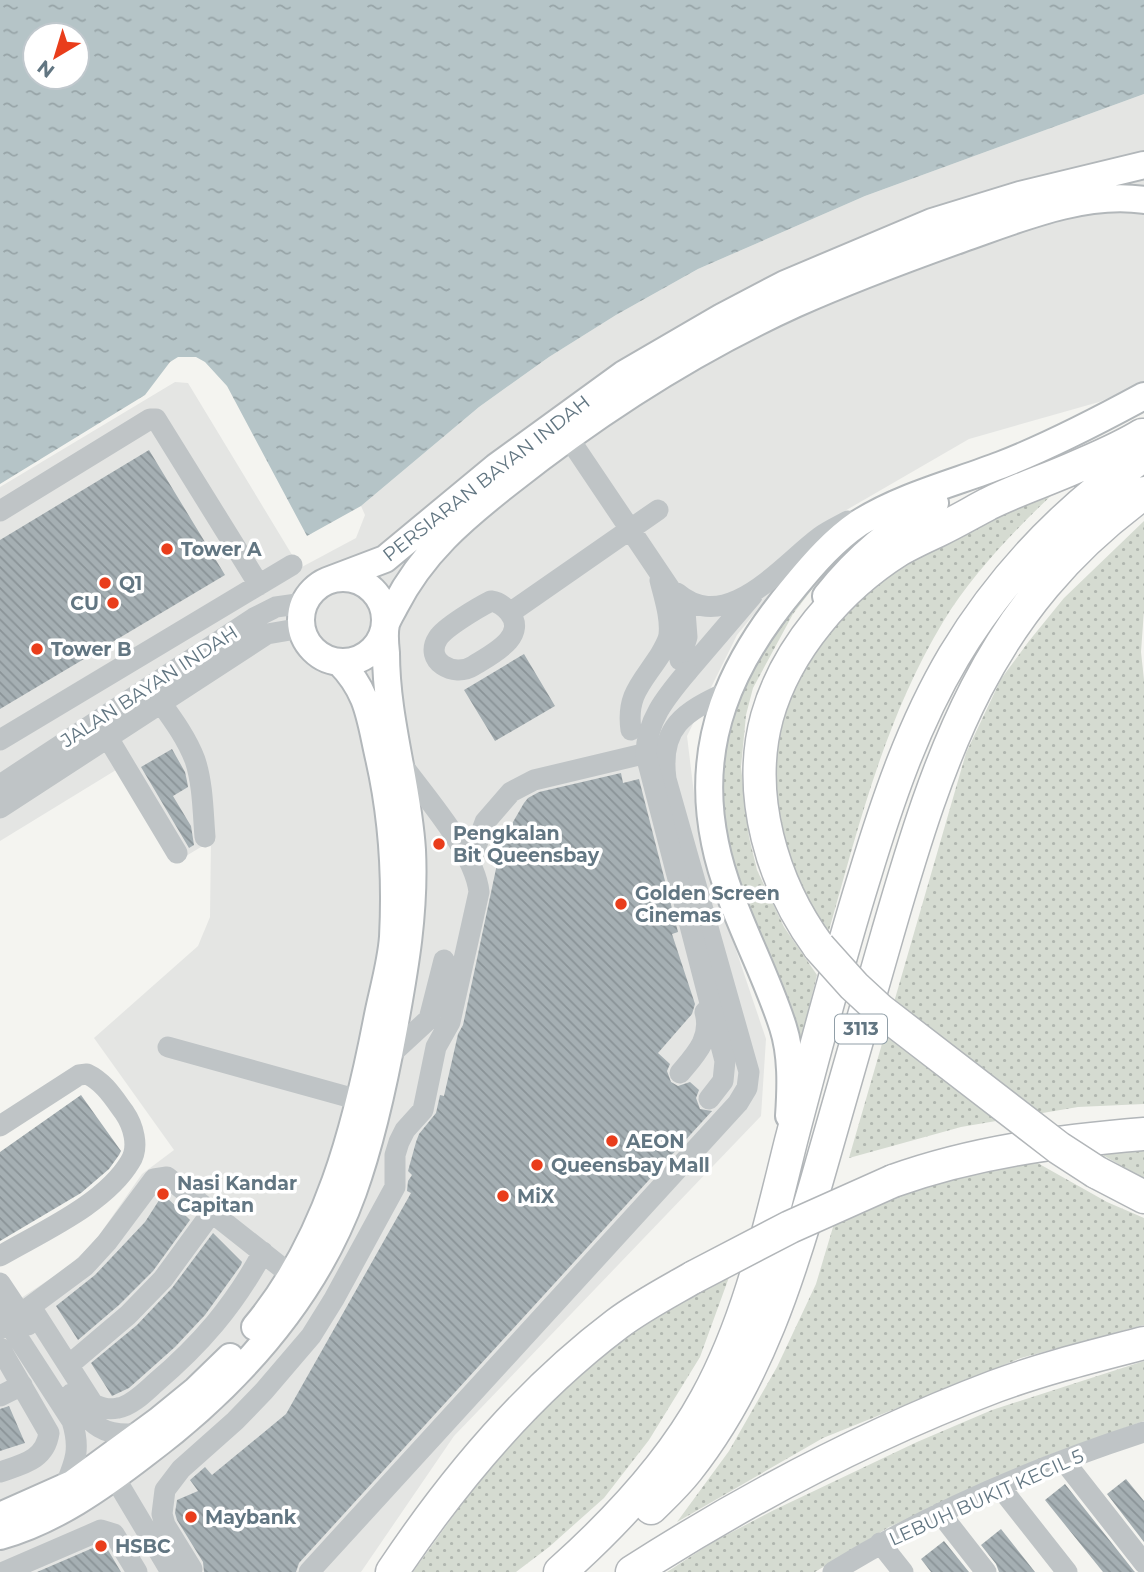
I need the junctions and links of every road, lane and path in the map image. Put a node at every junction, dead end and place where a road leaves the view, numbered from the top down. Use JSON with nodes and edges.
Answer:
{"nodes":[{"id":1,"x":1144,"y":165,"type":"edge"},
{"id":2,"x":1144,"y":200,"type":"edge"},
{"id":3,"x":1144,"y":396,"type":"edge"},
{"id":4,"x":1144,"y":434,"type":"edge"},
{"id":5,"x":568,"y":437,"type":"junction"},
{"id":6,"x":1144,"y":455,"type":"edge"},
{"id":7,"x":1003,"y":464,"type":"junction"},
{"id":8,"x":1144,"y":493,"type":"edge"},
{"id":9,"x":892,"y":507,"type":"junction"},
{"id":10,"x":0,"y":510,"type":"edge"},
{"id":11,"x":658,"y":510,"type":"dead end"},
{"id":12,"x":631,"y":528,"type":"junction"},
{"id":13,"x":655,"y":564,"type":"junction"},
{"id":14,"x":292,"y":565,"type":"dead end"},
{"id":15,"x":327,"y":581,"type":"junction"},
{"id":16,"x":259,"y":585,"type":"junction"},
{"id":17,"x":672,"y":589,"type":"junction"},
{"id":18,"x":758,"y":589,"type":"junction"},
{"id":19,"x":728,"y":603,"type":"junction"},
{"id":20,"x":510,"y":613,"type":"dead end"},
{"id":21,"x":303,"y":616,"type":"junction"},
{"id":22,"x":385,"y":626,"type":"junction"},
{"id":23,"x":688,"y":658,"type":"junction"},
{"id":24,"x":339,"y":662,"type":"junction"},
{"id":25,"x":727,"y":692,"type":"junction"},
{"id":26,"x":161,"y":703,"type":"junction"},
{"id":27,"x":61,"y":704,"type":"junction"},
{"id":28,"x":770,"y":707,"type":"junction"},
{"id":29,"x":631,"y":730,"type":"dead end"},
{"id":30,"x":77,"y":733,"type":"junction"},
{"id":31,"x":108,"y":738,"type":"junction"},
{"id":32,"x":0,"y":740,"type":"edge"},
{"id":33,"x":664,"y":749,"type":"junction"},
{"id":34,"x":400,"y":761,"type":"junction"},
{"id":35,"x":0,"y":785,"type":"edge"},
{"id":36,"x":0,"y":808,"type":"edge"},
{"id":37,"x":205,"y":837,"type":"dead end"},
{"id":38,"x":177,"y":853,"type":"dead end"},
{"id":39,"x":470,"y":863,"type":"junction"},
{"id":40,"x":444,"y":960,"type":"dead end"},
{"id":41,"x":168,"y":1047,"type":"dead end"},
{"id":42,"x":391,"y":1047,"type":"junction"},
{"id":43,"x":680,"y":1073,"type":"dead end"},
{"id":44,"x":709,"y":1099,"type":"dead end"},
{"id":45,"x":359,"y":1100,"type":"junction"},
{"id":46,"x":0,"y":1126,"type":"edge"},
{"id":47,"x":1144,"y":1134,"type":"edge"},
{"id":48,"x":786,"y":1159,"type":"junction"},
{"id":49,"x":1144,"y":1197,"type":"edge"},
{"id":50,"x":212,"y":1212,"type":"junction"},
{"id":51,"x":263,"y":1252,"type":"junction"},
{"id":52,"x":0,"y":1256,"type":"edge"},
{"id":53,"x":290,"y":1275,"type":"junction"},
{"id":54,"x":0,"y":1283,"type":"edge"},
{"id":55,"x":12,"y":1316,"type":"edge"},
{"id":56,"x":1144,"y":1342,"type":"edge"},
{"id":57,"x":0,"y":1348,"type":"edge"},
{"id":58,"x":69,"y":1364,"type":"junction"},
{"id":59,"x":242,"y":1369,"type":"junction"},
{"id":60,"x":22,"y":1385,"type":"junction"},
{"id":61,"x":264,"y":1391,"type":"junction"},
{"id":62,"x":0,"y":1396,"type":"edge"},
{"id":63,"x":142,"y":1433,"type":"junction"},
{"id":64,"x":1140,"y":1440,"type":"edge"},
{"id":65,"x":1064,"y":1461,"type":"junction"},
{"id":66,"x":110,"y":1469,"type":"junction"},
{"id":67,"x":0,"y":1472,"type":"edge"},
{"id":68,"x":1000,"y":1487,"type":"junction"},
{"id":69,"x":64,"y":1489,"type":"junction"},
{"id":70,"x":940,"y":1513,"type":"junction"},
{"id":71,"x":0,"y":1516,"type":"edge"},
{"id":72,"x":0,"y":1536,"type":"edge"},
{"id":73,"x":880,"y":1543,"type":"junction"},
{"id":74,"x":1144,"y":1563,"type":"edge"},
{"id":75,"x":389,"y":1570,"type":"edge"},
{"id":76,"x":186,"y":1571,"type":"edge"},
{"id":77,"x":4,"y":1572,"type":"edge"},
{"id":78,"x":137,"y":1572,"type":"edge"},
{"id":79,"x":309,"y":1572,"type":"edge"},
{"id":80,"x":560,"y":1572,"type":"edge"},
{"id":81,"x":585,"y":1572,"type":"edge"},
{"id":82,"x":632,"y":1572,"type":"edge"},
{"id":83,"x":834,"y":1572,"type":"edge"},
{"id":84,"x":903,"y":1572,"type":"edge"},
{"id":85,"x":986,"y":1572,"type":"edge"},
{"id":86,"x":1067,"y":1572,"type":"edge"}],
"edges":[{"from":1,"to":15,"type":"main road","name":"PERSIARAN BAYAN INDAH"},
{"from":2,"to":5,"type":"main road","name":"PERSIARAN BAYAN INDAH"},
{"from":3,"to":7,"type":"main road"},
{"from":4,"to":28,"type":"highway"},
{"from":5,"to":12,"type":"street"},
{"from":5,"to":22,"type":"main road","name":"PERSIARAN BAYAN INDAH"},
{"from":6,"to":48,"type":"highway","number":"3113"},
{"from":7,"to":9,"type":"main road"},
{"from":7,"to":28,"type":"main road"},
{"from":8,"to":81,"type":"highway","number":"3113"},
{"from":9,"to":18,"type":"street"},
{"from":9,"to":25,"type":"main road"},
{"from":10,"to":16,"type":"street"},
{"from":11,"to":12,"type":"street"},
{"from":12,"to":13,"type":"street"},
{"from":12,"to":20,"type":"street"},
{"from":13,"to":17,"type":"street"},
{"from":13,"to":29,"type":"street"},
{"from":14,"to":16,"type":"street"},
{"from":15,"to":21,"type":"main road"},
{"from":15,"to":22,"type":"main road"},
{"from":16,"to":27,"type":"street"},
{"from":17,"to":19,"type":"street"},
{"from":17,"to":23,"type":"street"},
{"from":18,"to":19,"type":"street"},
{"from":18,"to":23,"type":"street"},
{"from":19,"to":23,"type":"street"},
{"from":21,"to":24,"type":"main road"},
{"from":21,"to":26,"type":"street","name":"JALAN BAYAN INDAH"},
{"from":21,"to":30,"type":"street","name":"JALAN BAYAN INDAH"},
{"from":22,"to":24,"type":"main road"},
{"from":22,"to":34,"type":"main road","name":"PERSIARAN BAYAN INDAH"},
{"from":23,"to":43,"type":"street","bridge":true},
{"from":23,"to":44,"type":"street","bridge":true},
{"from":24,"to":45,"type":"main road","name":"PERSIARAN BAYAN INDAH"},
{"from":25,"to":33,"type":"street"},
{"from":25,"to":48,"type":"main road"},
{"from":26,"to":31,"type":"street","name":"JALAN BAYAN INDAH"},
{"from":26,"to":37,"type":"street"},
{"from":27,"to":30,"type":"street"},
{"from":27,"to":32,"type":"street"},
{"from":28,"to":49,"type":"highway","bridge":true},
{"from":30,"to":35,"type":"street","name":"JALAN BAYAN INDAH"},
{"from":31,"to":36,"type":"street","name":"JALAN BAYAN INDAH"},
{"from":31,"to":38,"type":"street"},
{"from":33,"to":39,"type":"street"},
{"from":33,"to":79,"type":"street"},
{"from":34,"to":39,"type":"street"},
{"from":34,"to":42,"type":"main road","name":"PERSIARAN BAYAN INDAH"},
{"from":39,"to":61,"type":"street"},
{"from":40,"to":42,"type":"street"},
{"from":41,"to":45,"type":"street"},
{"from":42,"to":59,"type":"main road","name":"PERSIARAN BAYAN INDAH"},
{"from":45,"to":53,"type":"main road","name":"PERSIARAN BAYAN INDAH"},
{"from":46,"to":52,"type":"street"},
{"from":47,"to":75,"type":"highway","bridge":true},
{"from":48,"to":80,"type":"highway","number":"3113"},
{"from":50,"to":51,"type":"street"},
{"from":50,"to":55,"type":"street"},
{"from":50,"to":58,"type":"street"},
{"from":51,"to":53,"type":"street"},
{"from":51,"to":58,"type":"street"},
{"from":53,"to":63,"type":"main road","name":"PERSIARAN BAYAN INDAH"},
{"from":54,"to":55,"type":"street"},
{"from":55,"to":58,"type":"street"},
{"from":55,"to":63,"type":"street"},
{"from":55,"to":69,"type":"street"},
{"from":56,"to":82,"type":"highway"},
{"from":57,"to":60,"type":"street"},
{"from":59,"to":61,"type":"street"},
{"from":59,"to":66,"type":"main road","name":"PERSIARAN BAYAN INDAH"},
{"from":60,"to":62,"type":"street"},
{"from":60,"to":67,"type":"street"},
{"from":61,"to":76,"type":"street"},
{"from":63,"to":66,"type":"main road","name":"PERSIARAN BAYAN INDAH"},
{"from":64,"to":65,"type":"street","name":"LEBUH BUKIT KECIL 5"},
{"from":65,"to":68,"type":"street","name":"LEBUH BUKIT KECIL 5"},
{"from":65,"to":74,"type":"street"},
{"from":66,"to":69,"type":"main road","name":"PERSIARAN BAYAN INDAH"},
{"from":66,"to":72,"type":"main road","name":"PERSIARAN BAYAN INDAH"},
{"from":66,"to":76,"type":"street"},
{"from":68,"to":70,"type":"street","name":"LEBUH BUKIT KECIL 5"},
{"from":68,"to":86,"type":"street"},
{"from":69,"to":71,"type":"main road","name":"PERSIARAN BAYAN INDAH"},
{"from":70,"to":73,"type":"street","name":"LEBUH BUKIT KECIL 5"},
{"from":70,"to":85,"type":"street"},
{"from":73,"to":83,"type":"street","name":"LEBUH BUKIT KECIL 5"},
{"from":73,"to":84,"type":"street"},
{"from":77,"to":78,"type":"street"}]}
